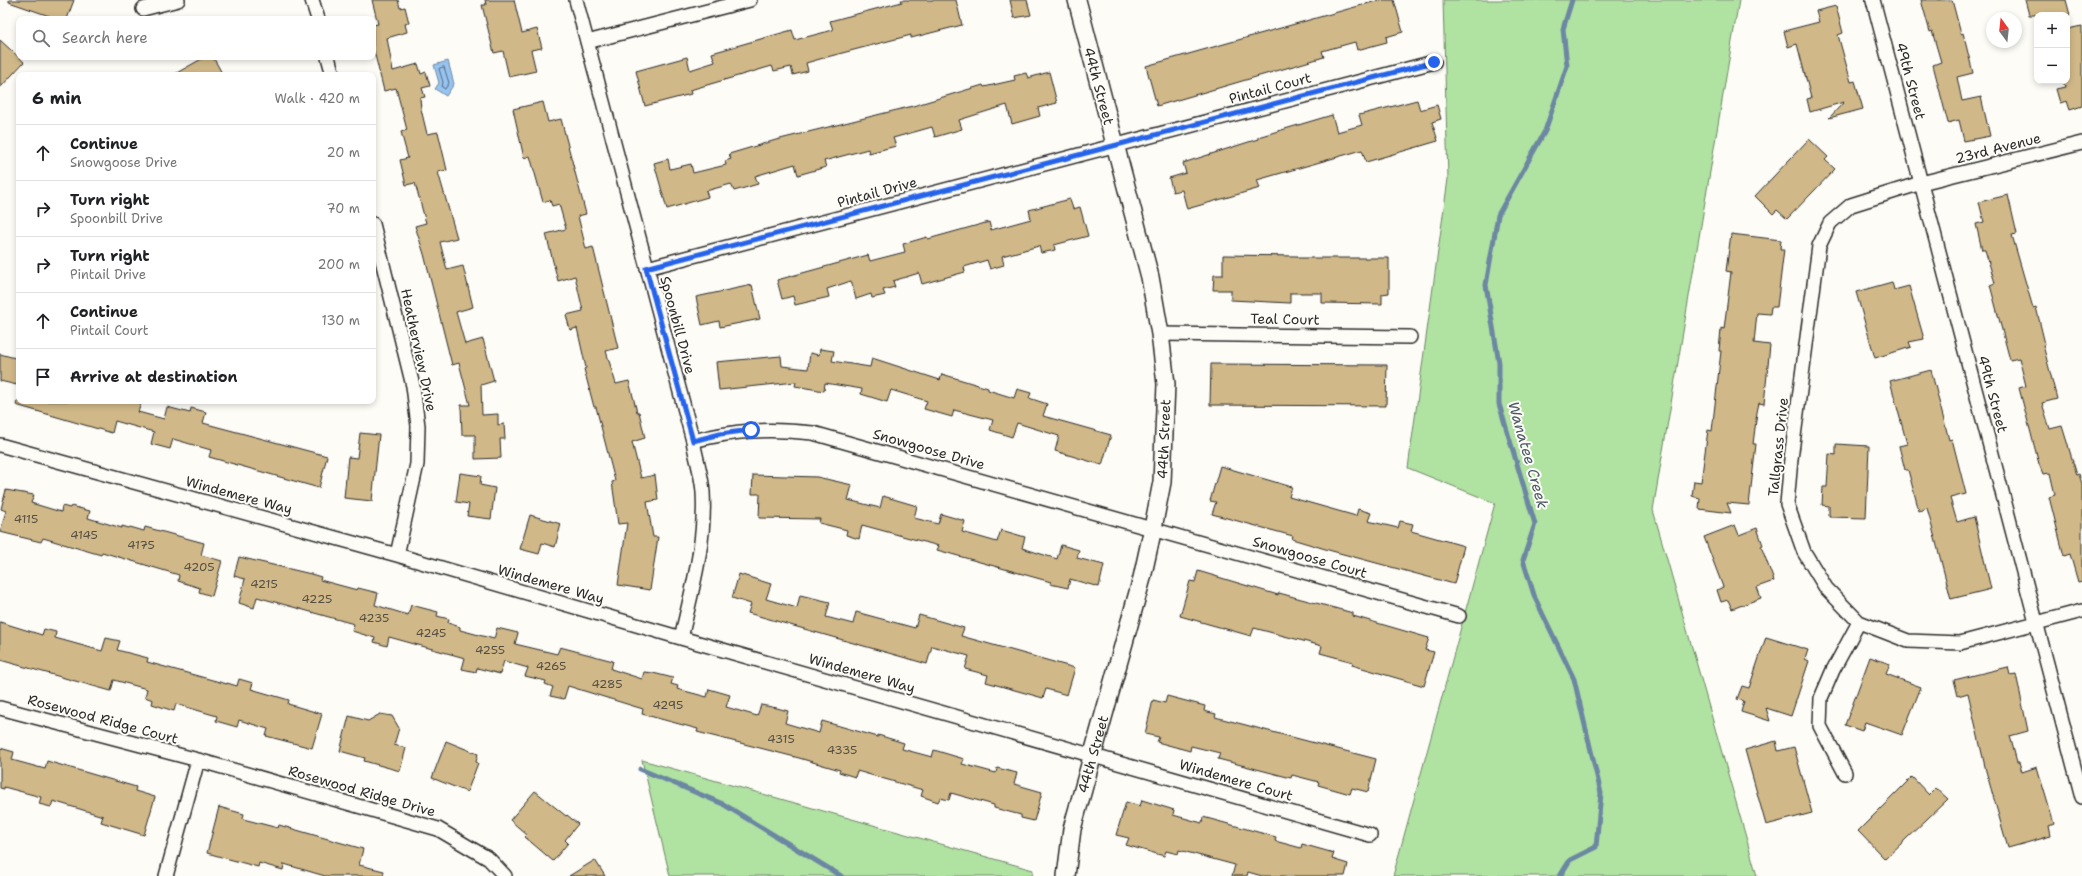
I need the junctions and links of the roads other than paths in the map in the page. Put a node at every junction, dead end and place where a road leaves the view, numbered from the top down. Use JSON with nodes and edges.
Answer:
{"nodes":[{"id":1,"x":178,"y":0,"type":"edge"},
{"id":2,"x":312,"y":0,"type":"edge"},
{"id":3,"x":576,"y":0,"type":"edge"},
{"id":4,"x":750,"y":0,"type":"edge"},
{"id":5,"x":1077,"y":0,"type":"edge"},
{"id":6,"x":1873,"y":0,"type":"edge"},
{"id":7,"x":143,"y":10,"type":"dead end"},
{"id":8,"x":317,"y":16,"type":"edge"},
{"id":9,"x":587,"y":42,"type":"junction"},
{"id":10,"x":329,"y":60,"type":"edge"},
{"id":11,"x":1434,"y":62,"type":"dead end"},
{"id":12,"x":332,"y":72,"type":"edge"},
{"id":13,"x":2082,"y":143,"type":"edge"},
{"id":14,"x":1115,"y":146,"type":"junction"},
{"id":15,"x":1921,"y":183,"type":"junction"},
{"id":16,"x":376,"y":236,"type":"edge"},
{"id":17,"x":646,"y":268,"type":"junction"},
{"id":18,"x":1160,"y":334,"type":"junction"},
{"id":19,"x":1410,"y":337,"type":"dead end"},
{"id":20,"x":693,"y":441,"type":"junction"},
{"id":21,"x":0,"y":445,"type":"edge"},
{"id":22,"x":1153,"y":528,"type":"junction"},
{"id":23,"x":397,"y":555,"type":"junction"},
{"id":24,"x":2082,"y":611,"type":"edge"},
{"id":25,"x":1459,"y":616,"type":"dead end"},
{"id":26,"x":1859,"y":622,"type":"junction"},
{"id":27,"x":2036,"y":623,"type":"junction"},
{"id":28,"x":681,"y":638,"type":"junction"},
{"id":29,"x":0,"y":708,"type":"edge"},
{"id":30,"x":1092,"y":755,"type":"junction"},
{"id":31,"x":198,"y":760,"type":"junction"},
{"id":32,"x":1845,"y":773,"type":"dead end"},
{"id":33,"x":2082,"y":797,"type":"edge"},
{"id":34,"x":1370,"y":835,"type":"dead end"},
{"id":35,"x":166,"y":876,"type":"edge"},
{"id":36,"x":505,"y":876,"type":"edge"},
{"id":37,"x":1066,"y":876,"type":"edge"}],
"edges":[{"from":1,"to":7,"type":"street"},
{"from":2,"to":8,"type":"street"},
{"from":3,"to":9,"type":"street","name":"Spoonbill Drive"},
{"from":4,"to":9,"type":"street"},
{"from":5,"to":14,"type":"street","name":"44th Street"},
{"from":6,"to":15,"type":"street","name":"49th Street"},
{"from":9,"to":17,"type":"street","name":"Spoonbill Drive"},
{"from":10,"to":12,"type":"street"},
{"from":11,"to":14,"type":"street","name":"Pintail Court"},
{"from":13,"to":15,"type":"street","name":"23rd Avenue"},
{"from":14,"to":17,"type":"street","name":"Pintail Drive"},
{"from":14,"to":18,"type":"street","name":"44th Street"},
{"from":15,"to":26,"type":"street","name":"Tallgrass Drive"},
{"from":15,"to":27,"type":"street","name":"49th Street"},
{"from":16,"to":23,"type":"street","name":"Heatherview Drive"},
{"from":17,"to":20,"type":"street","name":"Spoonbill Drive"},
{"from":18,"to":19,"type":"street","name":"Teal Court"},
{"from":18,"to":22,"type":"street","name":"44th Street"},
{"from":20,"to":22,"type":"street","name":"Snowgoose Drive"},
{"from":20,"to":28,"type":"street","name":"Spoonbill Drive"},
{"from":21,"to":23,"type":"street","name":"Windemere Way"},
{"from":22,"to":25,"type":"street","name":"Snowgoose Court"},
{"from":22,"to":30,"type":"street","name":"44th Street"},
{"from":23,"to":28,"type":"street","name":"Windemere Way"},
{"from":24,"to":27,"type":"street","name":"Tallgrass Drive"},
{"from":26,"to":27,"type":"street","name":"Tallgrass Drive"},
{"from":26,"to":32,"type":"street"},
{"from":27,"to":33,"type":"street","name":"49th Street"},
{"from":28,"to":30,"type":"street","name":"Windemere Way"},
{"from":29,"to":31,"type":"street","name":"Rosewood Ridge Court"},
{"from":30,"to":34,"type":"street","name":"Windemere Court"},
{"from":30,"to":37,"type":"street","name":"44th Street"},
{"from":31,"to":35,"type":"street"},
{"from":31,"to":36,"type":"street","name":"Rosewood Ridge Drive"}]}
